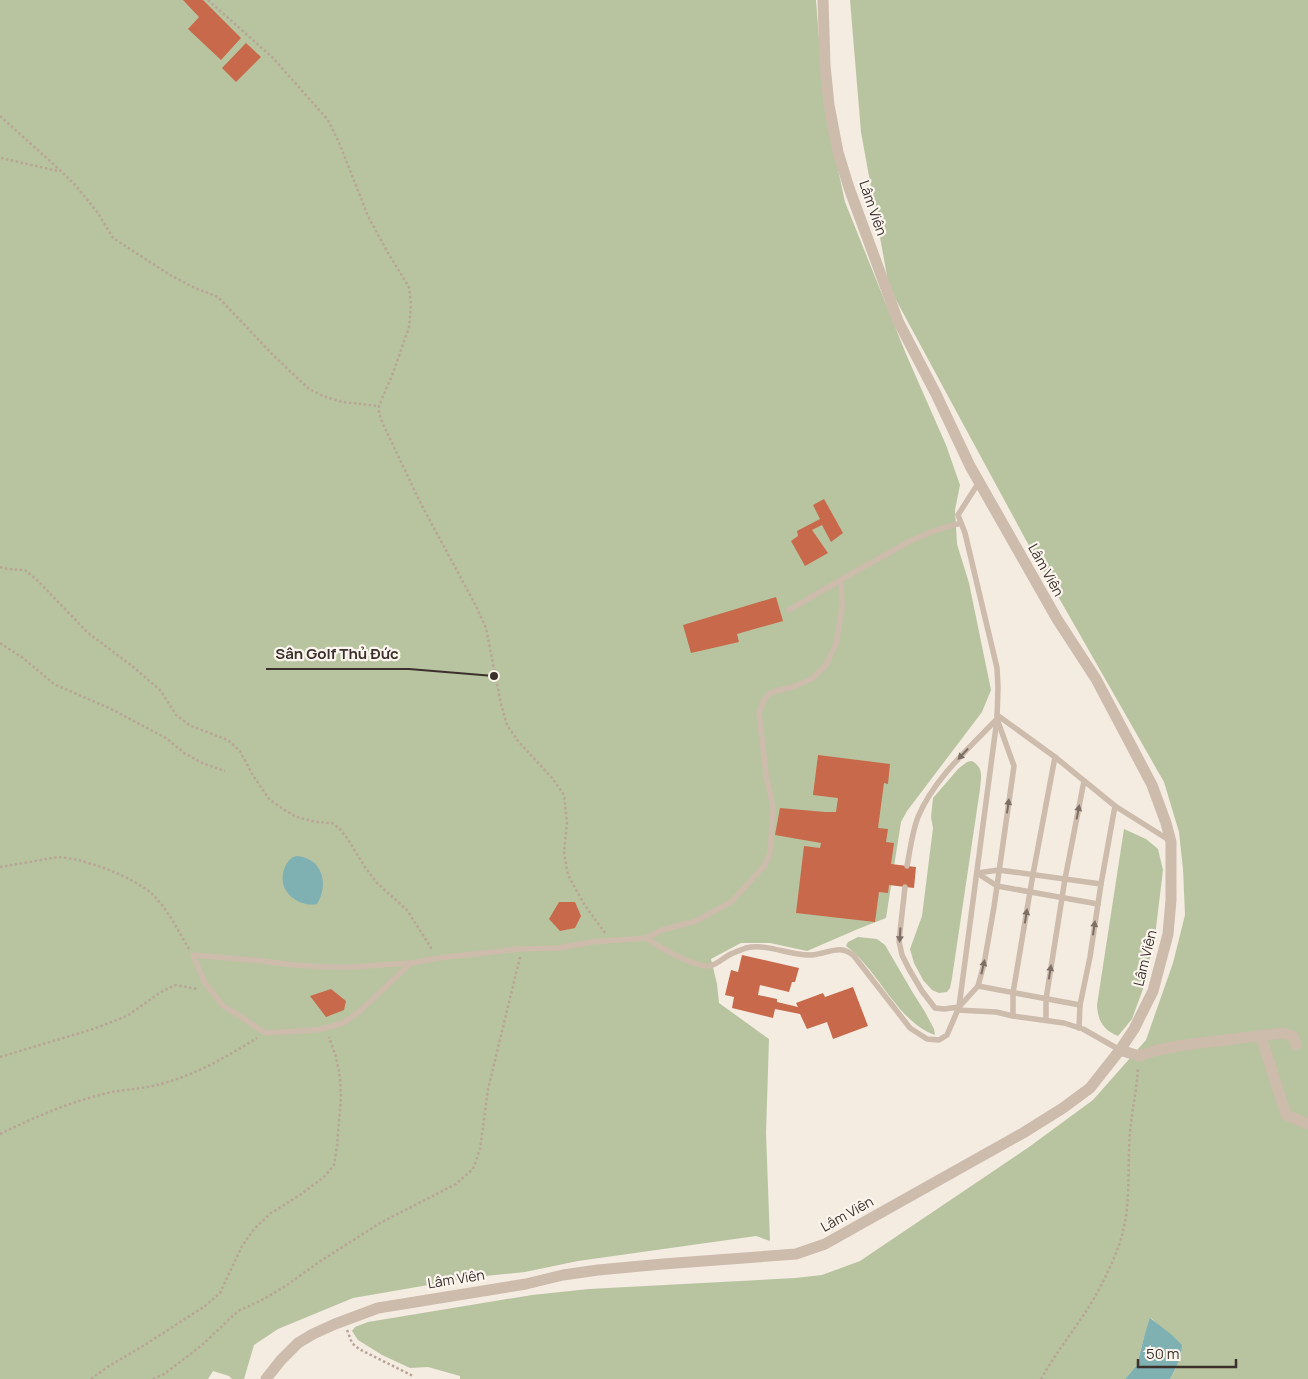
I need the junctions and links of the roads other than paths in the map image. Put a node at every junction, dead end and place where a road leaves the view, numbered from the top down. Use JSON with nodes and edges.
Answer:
{"nodes":[{"id":1,"x":823,"y":0,"type":"edge"},
{"id":2,"x":979,"y":482,"type":"junction"},
{"id":3,"x":961,"y":523,"type":"junction"},
{"id":4,"x":841,"y":580,"type":"junction"},
{"id":5,"x":790,"y":610,"type":"dead end"},
{"id":6,"x":997,"y":717,"type":"junction"},
{"id":7,"x":1055,"y":757,"type":"junction"},
{"id":8,"x":1084,"y":781,"type":"junction"},
{"id":9,"x":1115,"y":806,"type":"junction"},
{"id":10,"x":1171,"y":842,"type":"junction"},
{"id":11,"x":907,"y":866,"type":"dead end"},
{"id":12,"x":1000,"y":870,"type":"junction"},
{"id":13,"x":977,"y":873,"type":"junction"},
{"id":14,"x":1033,"y":874,"type":"junction"},
{"id":15,"x":1065,"y":879,"type":"junction"},
{"id":16,"x":1101,"y":884,"type":"junction"},
{"id":17,"x":997,"y":886,"type":"junction"},
{"id":18,"x":904,"y":887,"type":"dead end"},
{"id":19,"x":1030,"y":893,"type":"junction"},
{"id":20,"x":1062,"y":899,"type":"junction"},
{"id":21,"x":1098,"y":904,"type":"junction"},
{"id":22,"x":646,"y":938,"type":"junction"},
{"id":23,"x":411,"y":963,"type":"junction"},
{"id":24,"x":978,"y":986,"type":"junction"},
{"id":25,"x":1013,"y":993,"type":"junction"},
{"id":26,"x":1046,"y":999,"type":"junction"},
{"id":27,"x":1080,"y":1005,"type":"junction"},
{"id":28,"x":958,"y":1008,"type":"junction"},
{"id":29,"x":1013,"y":1016,"type":"junction"},
{"id":30,"x":1046,"y":1020,"type":"junction"},
{"id":31,"x":1078,"y":1028,"type":"junction"},
{"id":32,"x":1261,"y":1036,"type":"junction"},
{"id":33,"x":1296,"y":1045,"type":"dead end"},
{"id":34,"x":1120,"y":1050,"type":"junction"},
{"id":35,"x":1308,"y":1124,"type":"edge"},
{"id":36,"x":266,"y":1379,"type":"edge"}],
"edges":[{"from":1,"to":2,"type":"street","name":"Lâm Viên"},
{"from":2,"to":3,"type":"lane"},
{"from":2,"to":10,"type":"street","name":"Lâm Viên"},
{"from":3,"to":4,"type":"lane"},
{"from":3,"to":6,"type":"lane"},
{"from":4,"to":5,"type":"lane"},
{"from":4,"to":22,"type":"lane"},
{"from":6,"to":7,"type":"lane"},
{"from":6,"to":11,"type":"lane","one_way":true},
{"from":12,"to":6,"type":"lane","one_way":true},
{"from":6,"to":13,"type":"lane"},
{"from":7,"to":8,"type":"lane"},
{"from":7,"to":14,"type":"lane"},
{"from":8,"to":9,"type":"lane"},
{"from":15,"to":8,"type":"lane","one_way":true},
{"from":9,"to":10,"type":"lane"},
{"from":9,"to":16,"type":"lane"},
{"from":10,"to":34,"type":"street","name":"Lâm Viên"},
{"from":12,"to":13,"type":"lane"},
{"from":12,"to":14,"type":"lane"},
{"from":12,"to":17,"type":"lane"},
{"from":13,"to":17,"type":"lane"},
{"from":13,"to":28,"type":"lane"},
{"from":14,"to":15,"type":"lane"},
{"from":14,"to":19,"type":"lane"},
{"from":15,"to":16,"type":"lane"},
{"from":15,"to":20,"type":"lane"},
{"from":16,"to":21,"type":"lane"},
{"from":17,"to":19,"type":"lane"},
{"from":24,"to":17,"type":"lane","one_way":true},
{"from":18,"to":28,"type":"lane","one_way":true},
{"from":19,"to":20,"type":"lane"},
{"from":25,"to":19,"type":"lane","one_way":true},
{"from":20,"to":21,"type":"lane"},
{"from":26,"to":20,"type":"lane","one_way":true},
{"from":27,"to":21,"type":"lane","one_way":true},
{"from":22,"to":23,"type":"lane"},
{"from":22,"to":28,"type":"lane"},
{"from":23,"to":23,"type":"lane"},
{"from":24,"to":25,"type":"lane"},
{"from":24,"to":28,"type":"lane"},
{"from":25,"to":26,"type":"lane"},
{"from":25,"to":29,"type":"lane"},
{"from":26,"to":27,"type":"lane"},
{"from":26,"to":30,"type":"lane"},
{"from":27,"to":31,"type":"lane"},
{"from":28,"to":29,"type":"lane"},
{"from":29,"to":30,"type":"lane"},
{"from":30,"to":31,"type":"lane"},
{"from":31,"to":34,"type":"lane"},
{"from":32,"to":33,"type":"street"},
{"from":32,"to":34,"type":"street"},
{"from":32,"to":35,"type":"street"},
{"from":34,"to":36,"type":"street","name":"Lâm Viên"}]}
